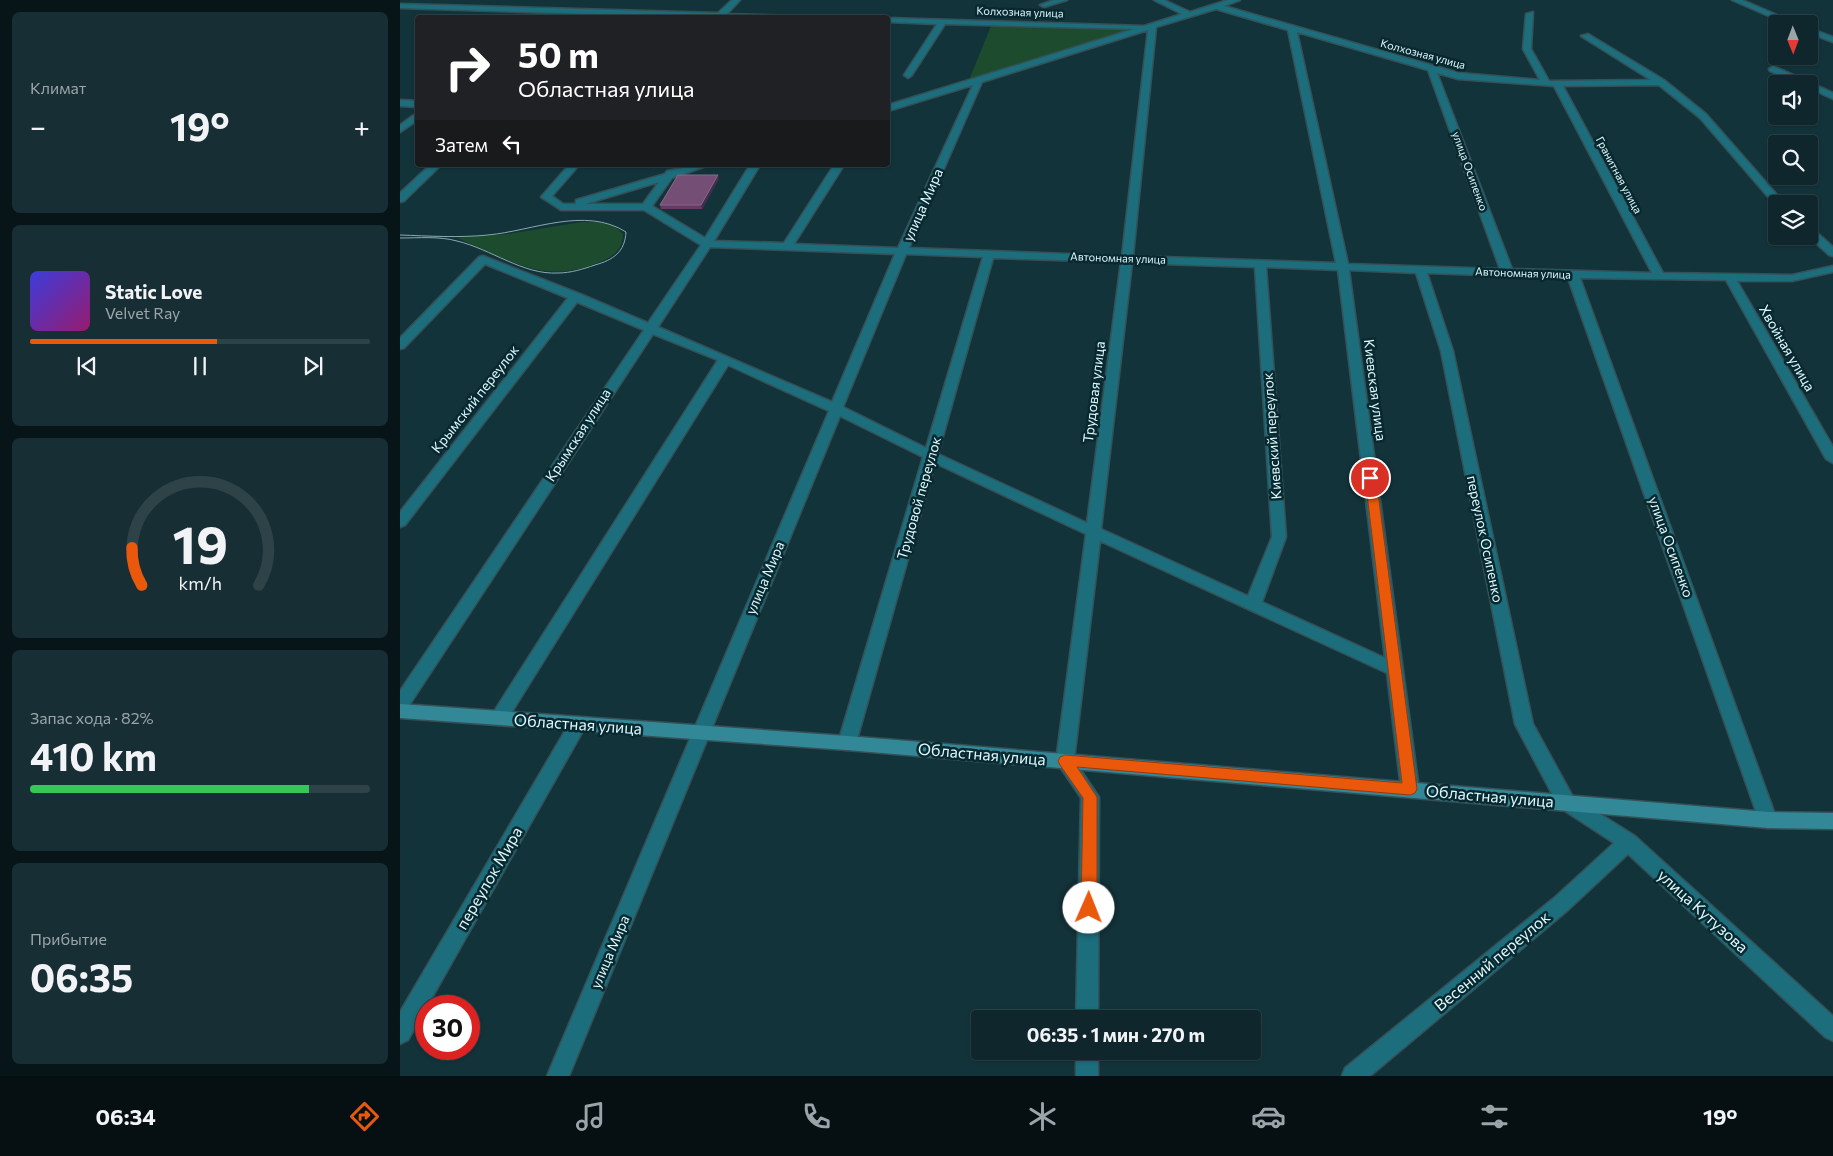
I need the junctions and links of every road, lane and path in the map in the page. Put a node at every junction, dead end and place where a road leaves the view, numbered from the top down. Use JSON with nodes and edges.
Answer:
{"nodes":[{"id":1,"x":422,"y":0,"type":"edge"},
{"id":2,"x":478,"y":0,"type":"edge"},
{"id":3,"x":563,"y":0,"type":"edge"},
{"id":4,"x":736,"y":0,"type":"edge"},
{"id":5,"x":1063,"y":0,"type":"edge"},
{"id":6,"x":1158,"y":0,"type":"edge"},
{"id":7,"x":1236,"y":0,"type":"edge"},
{"id":8,"x":1736,"y":0,"type":"edge"},
{"id":9,"x":1044,"y":5,"type":"dead end"},
{"id":10,"x":400,"y":6,"type":"edge"},
{"id":11,"x":412,"y":6,"type":"junction"},
{"id":12,"x":645,"y":6,"type":"dead end"},
{"id":13,"x":1215,"y":6,"type":"junction"},
{"id":14,"x":467,"y":8,"type":"junction"},
{"id":15,"x":551,"y":10,"type":"junction"},
{"id":16,"x":638,"y":13,"type":"junction"},
{"id":17,"x":400,"y":14,"type":"edge"},
{"id":18,"x":1530,"y":14,"type":"dead end"},
{"id":19,"x":545,"y":15,"type":"edge"},
{"id":20,"x":602,"y":15,"type":"edge"},
{"id":21,"x":693,"y":15,"type":"edge"},
{"id":22,"x":721,"y":15,"type":"edge"},
{"id":23,"x":1190,"y":15,"type":"junction"},
{"id":24,"x":1772,"y":15,"type":"edge"},
{"id":25,"x":890,"y":20,"type":"edge"},
{"id":26,"x":943,"y":21,"type":"junction"},
{"id":27,"x":1152,"y":27,"type":"junction"},
{"id":28,"x":1292,"y":28,"type":"junction"},
{"id":29,"x":1818,"y":34,"type":"edge"},
{"id":30,"x":1585,"y":36,"type":"dead end"},
{"id":31,"x":1833,"y":40,"type":"edge"},
{"id":32,"x":1773,"y":69,"type":"dead end"},
{"id":33,"x":1432,"y":70,"type":"junction"},
{"id":34,"x":908,"y":75,"type":"dead end"},
{"id":35,"x":1787,"y":75,"type":"edge"},
{"id":36,"x":978,"y":82,"type":"junction"},
{"id":37,"x":1661,"y":82,"type":"junction"},
{"id":38,"x":1552,"y":84,"type":"junction"},
{"id":39,"x":1818,"y":89,"type":"edge"},
{"id":40,"x":1833,"y":96,"type":"edge"},
{"id":41,"x":400,"y":103,"type":"edge"},
{"id":42,"x":415,"y":104,"type":"edge"},
{"id":43,"x":890,"y":107,"type":"edge"},
{"id":44,"x":415,"y":117,"type":"edge"},
{"id":45,"x":400,"y":129,"type":"edge"},
{"id":46,"x":434,"y":167,"type":"edge"},
{"id":47,"x":572,"y":167,"type":"edge"},
{"id":48,"x":675,"y":167,"type":"edge"},
{"id":49,"x":697,"y":167,"type":"edge"},
{"id":50,"x":754,"y":167,"type":"edge"},
{"id":51,"x":838,"y":167,"type":"edge"},
{"id":52,"x":667,"y":176,"type":"junction"},
{"id":53,"x":1772,"y":195,"type":"edge"},
{"id":54,"x":400,"y":199,"type":"edge"},
{"id":55,"x":562,"y":207,"type":"junction"},
{"id":56,"x":646,"y":207,"type":"junction"},
{"id":57,"x":1818,"y":239,"type":"edge"},
{"id":58,"x":707,"y":244,"type":"junction"},
{"id":59,"x":787,"y":248,"type":"junction"},
{"id":60,"x":902,"y":251,"type":"junction"},
{"id":61,"x":1833,"y":253,"type":"edge"},
{"id":62,"x":990,"y":254,"type":"junction"},
{"id":63,"x":1127,"y":258,"type":"junction"},
{"id":64,"x":1260,"y":264,"type":"junction"},
{"id":65,"x":1343,"y":268,"type":"junction"},
{"id":66,"x":1420,"y":269,"type":"junction"},
{"id":67,"x":1833,"y":269,"type":"edge"},
{"id":68,"x":1507,"y":272,"type":"junction"},
{"id":69,"x":1573,"y":275,"type":"junction"},
{"id":70,"x":1659,"y":276,"type":"junction"},
{"id":71,"x":1730,"y":278,"type":"junction"},
{"id":72,"x":576,"y":296,"type":"junction"},
{"id":73,"x":649,"y":328,"type":"junction"},
{"id":74,"x":400,"y":345,"type":"edge"},
{"id":75,"x":724,"y":359,"type":"junction"},
{"id":76,"x":836,"y":409,"type":"junction"},
{"id":77,"x":932,"y":456,"type":"junction"},
{"id":78,"x":1833,"y":459,"type":"edge"},
{"id":79,"x":400,"y":522,"type":"edge"},
{"id":80,"x":1094,"y":532,"type":"junction"},
{"id":81,"x":1254,"y":604,"type":"junction"},
{"id":82,"x":1395,"y":670,"type":"junction"},
{"id":83,"x":400,"y":705,"type":"edge"},
{"id":84,"x":400,"y":711,"type":"edge"},
{"id":85,"x":499,"y":718,"type":"junction"},
{"id":86,"x":578,"y":724,"type":"junction"},
{"id":87,"x":702,"y":732,"type":"junction"},
{"id":88,"x":847,"y":743,"type":"junction"},
{"id":89,"x":1065,"y":761,"type":"junction"},
{"id":90,"x":1410,"y":789,"type":"junction"},
{"id":91,"x":1566,"y":802,"type":"junction"},
{"id":92,"x":1768,"y":820,"type":"junction"},
{"id":93,"x":1833,"y":821,"type":"edge"},
{"id":94,"x":1628,"y":842,"type":"junction"},
{"id":95,"x":1087,"y":1010,"type":"edge"},
{"id":96,"x":1833,"y":1030,"type":"edge"},
{"id":97,"x":400,"y":1033,"type":"edge"},
{"id":98,"x":1087,"y":1060,"type":"edge"},
{"id":99,"x":558,"y":1076,"type":"edge"},
{"id":100,"x":1087,"y":1076,"type":"edge"},
{"id":101,"x":1353,"y":1076,"type":"edge"}],
"edges":[{"from":1,"to":11,"type":"street"},
{"from":2,"to":14,"type":"street"},
{"from":3,"to":15,"type":"street"},
{"from":4,"to":22,"type":"street"},
{"from":5,"to":9,"type":"street"},
{"from":6,"to":23,"type":"street"},
{"from":7,"to":13,"type":"street"},
{"from":8,"to":24,"type":"street"},
{"from":10,"to":11,"type":"street"},
{"from":11,"to":14,"type":"street"},
{"from":11,"to":17,"type":"street"},
{"from":12,"to":16,"type":"street"},
{"from":13,"to":23,"type":"street"},
{"from":13,"to":28,"type":"street","name":"Колхозная улица"},
{"from":14,"to":15,"type":"street"},
{"from":15,"to":19,"type":"street"},
{"from":15,"to":20,"type":"street"},
{"from":16,"to":20,"type":"street"},
{"from":16,"to":21,"type":"street"},
{"from":18,"to":38,"type":"street","name":"Гранитная улица"},
{"from":23,"to":27,"type":"street"},
{"from":25,"to":26,"type":"street","name":"Колхозная улица"},
{"from":26,"to":27,"type":"street","name":"Колхозная улица"},
{"from":26,"to":34,"type":"street"},
{"from":27,"to":36,"type":"street"},
{"from":27,"to":63,"type":"street","name":"Трудовая улица"},
{"from":28,"to":33,"type":"street","name":"Колхозная улица"},
{"from":28,"to":65,"type":"street","name":"Киевская улица"},
{"from":29,"to":31,"type":"street"},
{"from":30,"to":37,"type":"street"},
{"from":32,"to":35,"type":"street"},
{"from":33,"to":38,"type":"street","name":"Колхозная улица"},
{"from":33,"to":68,"type":"street","name":"улица Осипенко"},
{"from":36,"to":43,"type":"street"},
{"from":36,"to":60,"type":"street","name":"улица Мира"},
{"from":37,"to":38,"type":"street","name":"Колхозная улица"},
{"from":37,"to":53,"type":"street"},
{"from":38,"to":70,"type":"street","name":"Гранитная улица"},
{"from":39,"to":40,"type":"street"},
{"from":41,"to":42,"type":"street"},
{"from":44,"to":45,"type":"street"},
{"from":46,"to":54,"type":"street"},
{"from":47,"to":55,"type":"street"},
{"from":48,"to":52,"type":"street"},
{"from":49,"to":52,"type":"street"},
{"from":50,"to":58,"type":"street","name":"Крымская улица"},
{"from":51,"to":59,"type":"street"},
{"from":52,"to":55,"type":"street"},
{"from":52,"to":56,"type":"street"},
{"from":55,"to":56,"type":"street"},
{"from":56,"to":58,"type":"street","name":"Автономная улица"},
{"from":57,"to":61,"type":"street"},
{"from":58,"to":59,"type":"street","name":"Автономная улица"},
{"from":58,"to":73,"type":"street","name":"Крымская улица"},
{"from":59,"to":60,"type":"street","name":"Автономная улица"},
{"from":60,"to":62,"type":"street","name":"Автономная улица"},
{"from":60,"to":76,"type":"street","name":"улица Мира"},
{"from":62,"to":63,"type":"street","name":"Автономная улица"},
{"from":62,"to":77,"type":"street","name":"Трудовой переулок"},
{"from":63,"to":64,"type":"street","name":"Автономная улица"},
{"from":63,"to":80,"type":"street","name":"Трудовая улица"},
{"from":64,"to":65,"type":"street","name":"Автономная улица"},
{"from":64,"to":81,"type":"street","name":"Киевский переулок"},
{"from":65,"to":66,"type":"street","name":"Автономная улица"},
{"from":65,"to":82,"type":"street","name":"Киевская улица"},
{"from":66,"to":68,"type":"street","name":"Автономная улица"},
{"from":66,"to":91,"type":"street","name":"переулок Осипенко"},
{"from":67,"to":71,"type":"street","name":"Автономная улица"},
{"from":68,"to":69,"type":"street","name":"Автономная улица"},
{"from":69,"to":70,"type":"street","name":"Автономная улица"},
{"from":69,"to":92,"type":"street","name":"улица Осипенко"},
{"from":70,"to":71,"type":"street","name":"Автономная улица"},
{"from":71,"to":78,"type":"street","name":"Хвойная улица"},
{"from":72,"to":73,"type":"street"},
{"from":72,"to":74,"type":"street"},
{"from":72,"to":79,"type":"street","name":"Крымский переулок"},
{"from":73,"to":75,"type":"street"},
{"from":73,"to":83,"type":"street","name":"Крымская улица"},
{"from":75,"to":76,"type":"street"},
{"from":75,"to":85,"type":"street"},
{"from":76,"to":77,"type":"street"},
{"from":76,"to":87,"type":"street","name":"улица Мира"},
{"from":77,"to":80,"type":"street"},
{"from":77,"to":88,"type":"street","name":"Трудовой переулок"},
{"from":80,"to":81,"type":"street"},
{"from":80,"to":89,"type":"street","name":"Трудовая улица"},
{"from":81,"to":82,"type":"street"},
{"from":82,"to":90,"type":"street","name":"Киевская улица"},
{"from":84,"to":85,"type":"main road","name":"Областная улица"},
{"from":85,"to":86,"type":"main road","name":"Областная улица"},
{"from":86,"to":87,"type":"main road","name":"Областная улица"},
{"from":86,"to":97,"type":"street","name":"переулок Мира"},
{"from":87,"to":88,"type":"main road","name":"Областная улица"},
{"from":87,"to":99,"type":"street","name":"улица Мира"},
{"from":88,"to":89,"type":"main road","name":"Областная улица"},
{"from":89,"to":90,"type":"main road","name":"Областная улица"},
{"from":89,"to":95,"type":"street"},
{"from":90,"to":91,"type":"main road","name":"Областная улица"},
{"from":91,"to":92,"type":"main road","name":"Областная улица"},
{"from":91,"to":94,"type":"street","name":"улица Кутузова"},
{"from":92,"to":93,"type":"main road","name":"Областная улица"},
{"from":94,"to":96,"type":"street","name":"улица Кутузова"},
{"from":94,"to":101,"type":"street","name":"Весенний переулок"},
{"from":98,"to":100,"type":"street"}]}
